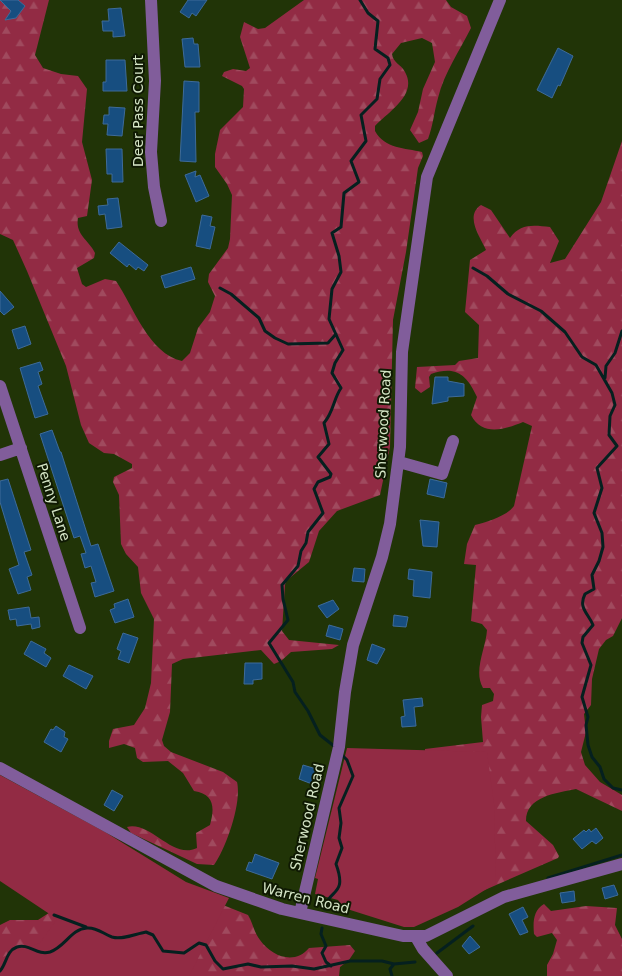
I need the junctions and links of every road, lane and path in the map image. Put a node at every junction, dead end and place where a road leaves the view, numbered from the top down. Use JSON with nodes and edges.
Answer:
{"nodes":[{"id":1,"x":150,"y":0,"type":"edge"},
{"id":2,"x":500,"y":0,"type":"edge"},
{"id":3,"x":161,"y":221,"type":"dead end"},
{"id":4,"x":0,"y":386,"type":"edge"},
{"id":5,"x":453,"y":441,"type":"dead end"},
{"id":6,"x":20,"y":448,"type":"junction"},
{"id":7,"x":0,"y":455,"type":"edge"},
{"id":8,"x":399,"y":462,"type":"junction"},
{"id":9,"x":80,"y":628,"type":"dead end"},
{"id":10,"x":0,"y":768,"type":"edge"},
{"id":11,"x":622,"y":864,"type":"edge"},
{"id":12,"x":300,"y":913,"type":"junction"},
{"id":13,"x":416,"y":937,"type":"junction"},
{"id":14,"x":447,"y":976,"type":"edge"}],
"edges":[{"from":1,"to":3,"type":"street","name":"Deer Pass Court"},
{"from":2,"to":8,"type":"street","name":"Sherwood Road"},
{"from":4,"to":6,"type":"street","name":"Penny Lane"},
{"from":5,"to":8,"type":"street"},
{"from":6,"to":7,"type":"street"},
{"from":6,"to":9,"type":"street","name":"Penny Lane"},
{"from":8,"to":12,"type":"street","name":"Sherwood Road"},
{"from":10,"to":12,"type":"street","name":"Warren Road"},
{"from":11,"to":13,"type":"street","name":"Warren Road"},
{"from":12,"to":13,"type":"street","name":"Warren Road"},
{"from":13,"to":14,"type":"street"}]}
